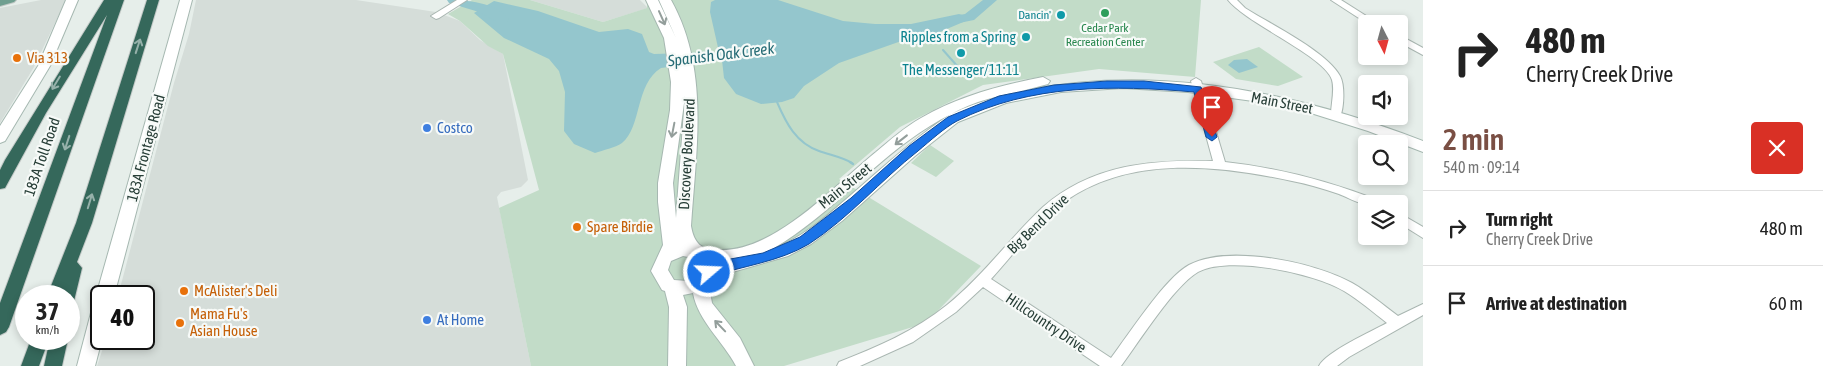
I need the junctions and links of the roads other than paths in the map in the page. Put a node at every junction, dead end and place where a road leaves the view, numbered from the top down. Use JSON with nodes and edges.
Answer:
{"nodes":[{"id":1,"x":10,"y":0,"type":"edge"},
{"id":2,"x":72,"y":0,"type":"edge"},
{"id":3,"x":83,"y":0,"type":"edge"},
{"id":4,"x":186,"y":0,"type":"edge"},
{"id":5,"x":463,"y":0,"type":"edge"},
{"id":6,"x":652,"y":0,"type":"edge"},
{"id":7,"x":665,"y":0,"type":"edge"},
{"id":8,"x":1232,"y":0,"type":"edge"},
{"id":9,"x":1335,"y":0,"type":"edge"},
{"id":10,"x":153,"y":1,"type":"edge"},
{"id":11,"x":0,"y":2,"type":"edge"},
{"id":12,"x":111,"y":6,"type":"edge"},
{"id":13,"x":1360,"y":15,"type":"edge"},
{"id":14,"x":436,"y":16,"type":"dead end"},
{"id":15,"x":64,"y":20,"type":"junction"},
{"id":16,"x":676,"y":37,"type":"junction"},
{"id":17,"x":1408,"y":43,"type":"edge"},
{"id":18,"x":1423,"y":52,"type":"edge"},
{"id":19,"x":683,"y":81,"type":"junction"},
{"id":20,"x":1197,"y":86,"type":"junction"},
{"id":21,"x":1336,"y":110,"type":"junction"},
{"id":22,"x":1358,"y":114,"type":"edge"},
{"id":23,"x":1390,"y":125,"type":"edge"},
{"id":24,"x":0,"y":138,"type":"edge"},
{"id":25,"x":1423,"y":138,"type":"edge"},
{"id":26,"x":1423,"y":148,"type":"edge"},
{"id":27,"x":886,"y":162,"type":"junction"},
{"id":28,"x":1220,"y":165,"type":"junction"},
{"id":29,"x":0,"y":184,"type":"edge"},
{"id":30,"x":1358,"y":196,"type":"edge"},
{"id":31,"x":84,"y":223,"type":"junction"},
{"id":32,"x":1408,"y":223,"type":"edge"},
{"id":33,"x":1423,"y":233,"type":"edge"},
{"id":34,"x":698,"y":253,"type":"junction"},
{"id":35,"x":669,"y":254,"type":"junction"},
{"id":36,"x":704,"y":278,"type":"junction"},
{"id":37,"x":982,"y":280,"type":"junction"},
{"id":38,"x":59,"y":285,"type":"edge"},
{"id":39,"x":70,"y":285,"type":"edge"},
{"id":40,"x":108,"y":285,"type":"edge"},
{"id":41,"x":673,"y":288,"type":"junction"},
{"id":42,"x":1423,"y":309,"type":"edge"},
{"id":43,"x":1397,"y":323,"type":"junction"},
{"id":44,"x":0,"y":327,"type":"edge"},
{"id":45,"x":36,"y":350,"type":"edge"},
{"id":46,"x":57,"y":350,"type":"edge"},
{"id":47,"x":90,"y":350,"type":"edge"},
{"id":48,"x":30,"y":366,"type":"edge"},
{"id":49,"x":53,"y":366,"type":"edge"},
{"id":50,"x":86,"y":366,"type":"edge"},
{"id":51,"x":677,"y":366,"type":"edge"},
{"id":52,"x":745,"y":366,"type":"edge"},
{"id":53,"x":844,"y":366,"type":"edge"},
{"id":54,"x":1112,"y":366,"type":"edge"},
{"id":55,"x":1326,"y":366,"type":"edge"}],
"edges":[{"from":1,"to":11,"type":"main road"},
{"from":2,"to":15,"type":"street"},
{"from":3,"to":15,"type":"street"},
{"from":4,"to":40,"type":"street","name":"183A Frontage Road"},
{"from":5,"to":14,"type":"street"},
{"from":6,"to":16,"type":"street","name":"Discovery Boulevard","one_way":true},
{"from":7,"to":16,"type":"street","name":"Discovery Boulevard"},
{"from":8,"to":21,"type":"street"},
{"from":9,"to":13,"type":"street"},
{"from":31,"to":10,"type":"highway","one_way":true},
{"from":12,"to":29,"type":"highway","one_way":true},
{"from":12,"to":44,"type":"highway","name":"183A Toll Road","one_way":true},
{"from":15,"to":24,"type":"street"},
{"from":16,"to":19,"type":"street","name":"Discovery Boulevard"},
{"from":17,"to":18,"type":"street"},
{"from":19,"to":34,"type":"street","name":"Discovery Boulevard"},
{"from":19,"to":35,"type":"street","name":"Discovery Boulevard","one_way":true},
{"from":20,"to":21,"type":"street","name":"Main Street"},
{"from":20,"to":27,"type":"street","name":"Main Street"},
{"from":20,"to":28,"type":"street"},
{"from":21,"to":22,"type":"street","name":"Main Street"},
{"from":21,"to":26,"type":"street","name":"Main Street"},
{"from":23,"to":25,"type":"street","name":"Main Street"},
{"from":27,"to":34,"type":"street","name":"Main Street"},
{"from":27,"to":36,"type":"street","name":"Main Street"},
{"from":28,"to":30,"type":"street","name":"Big Bend Drive"},
{"from":28,"to":37,"type":"street","name":"Big Bend Drive"},
{"from":31,"to":38,"type":"highway"},
{"from":31,"to":39,"type":"highway"},
{"from":32,"to":33,"type":"street"},
{"from":34,"to":35,"type":"street"},
{"from":34,"to":36,"type":"street"},
{"from":35,"to":41,"type":"street"},
{"from":36,"to":41,"type":"street"},
{"from":52,"to":36,"type":"street","one_way":true},
{"from":37,"to":53,"type":"street","name":"Big Bend Drive"},
{"from":37,"to":54,"type":"street","name":"Hillcountry Drive"},
{"from":41,"to":51,"type":"street"},
{"from":42,"to":43,"type":"street"},
{"from":43,"to":54,"type":"street"},
{"from":43,"to":55,"type":"street"},
{"from":45,"to":48,"type":"highway"},
{"from":46,"to":49,"type":"highway"},
{"from":47,"to":50,"type":"street"}]}
